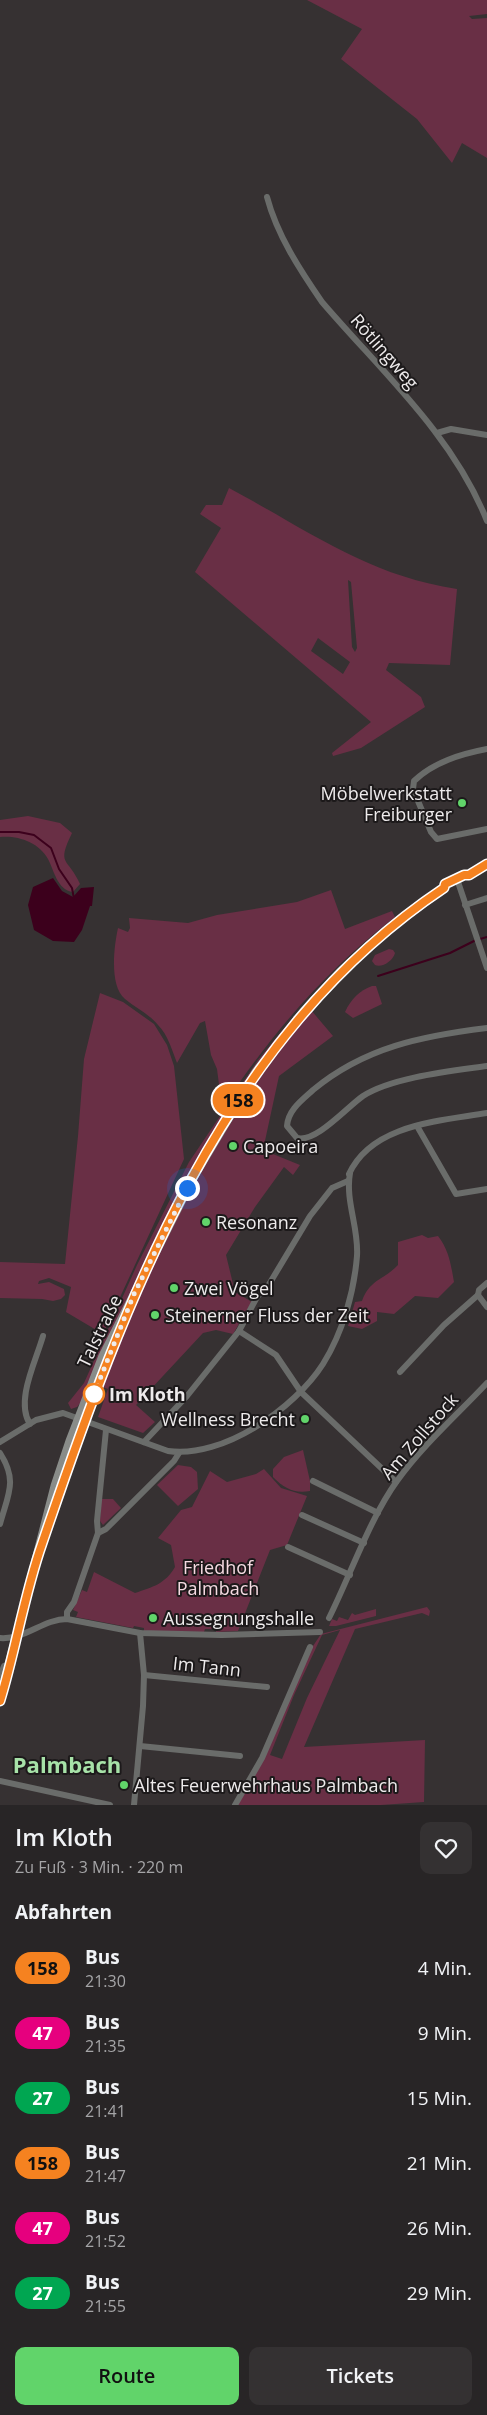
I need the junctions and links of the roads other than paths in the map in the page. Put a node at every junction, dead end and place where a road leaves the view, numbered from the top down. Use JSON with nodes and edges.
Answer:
{"nodes":[{"id":1,"x":267,"y":197,"type":"dead end"},
{"id":2,"x":437,"y":433,"type":"junction"},
{"id":3,"x":487,"y":434,"type":"edge"},
{"id":4,"x":485,"y":509,"type":"edge"},
{"id":5,"x":487,"y":521,"type":"edge"},
{"id":6,"x":487,"y":749,"type":"edge"},
{"id":7,"x":487,"y":829,"type":"edge"},
{"id":8,"x":487,"y":858,"type":"edge"},
{"id":9,"x":487,"y":864,"type":"edge"},
{"id":10,"x":458,"y":878,"type":"junction"},
{"id":11,"x":487,"y":898,"type":"edge"},
{"id":12,"x":465,"y":905,"type":"junction"},
{"id":13,"x":487,"y":967,"type":"edge"},
{"id":14,"x":487,"y":1028,"type":"edge"},
{"id":15,"x":487,"y":1066,"type":"edge"},
{"id":16,"x":487,"y":1114,"type":"edge"},
{"id":17,"x":418,"y":1126,"type":"junction"},
{"id":18,"x":349,"y":1176,"type":"junction"},
{"id":19,"x":487,"y":1189,"type":"edge"},
{"id":20,"x":487,"y":1283,"type":"edge"},
{"id":21,"x":478,"y":1295,"type":"junction"},
{"id":22,"x":487,"y":1307,"type":"edge"},
{"id":23,"x":239,"y":1331,"type":"junction"},
{"id":24,"x":43,"y":1336,"type":"dead end"},
{"id":25,"x":400,"y":1372,"type":"dead end"},
{"id":26,"x":487,"y":1383,"type":"edge"},
{"id":27,"x":301,"y":1392,"type":"junction"},
{"id":28,"x":81,"y":1420,"type":"junction"},
{"id":29,"x":30,"y":1424,"type":"junction"},
{"id":30,"x":106,"y":1430,"type":"junction"},
{"id":31,"x":0,"y":1442,"type":"edge"},
{"id":32,"x":144,"y":1442,"type":"junction"},
{"id":33,"x":179,"y":1452,"type":"junction"},
{"id":34,"x":0,"y":1453,"type":"edge"},
{"id":35,"x":313,"y":1481,"type":"dead end"},
{"id":36,"x":396,"y":1482,"type":"junction"},
{"id":37,"x":378,"y":1513,"type":"junction"},
{"id":38,"x":302,"y":1515,"type":"dead end"},
{"id":39,"x":0,"y":1524,"type":"edge"},
{"id":40,"x":98,"y":1533,"type":"junction"},
{"id":41,"x":364,"y":1543,"type":"junction"},
{"id":42,"x":288,"y":1547,"type":"dead end"},
{"id":43,"x":350,"y":1575,"type":"junction"},
{"id":44,"x":67,"y":1618,"type":"junction"},
{"id":45,"x":329,"y":1618,"type":"dead end"},
{"id":46,"x":320,"y":1632,"type":"dead end"},
{"id":47,"x":140,"y":1633,"type":"junction"},
{"id":48,"x":17,"y":1637,"type":"junction"},
{"id":49,"x":0,"y":1638,"type":"edge"},
{"id":50,"x":310,"y":1647,"type":"dead end"},
{"id":51,"x":11,"y":1664,"type":"junction"},
{"id":52,"x":144,"y":1675,"type":"junction"},
{"id":53,"x":0,"y":1676,"type":"edge"},
{"id":54,"x":267,"y":1688,"type":"dead end"},
{"id":55,"x":0,"y":1700,"type":"edge"},
{"id":56,"x":140,"y":1746,"type":"junction"},
{"id":57,"x":240,"y":1756,"type":"dead end"},
{"id":58,"x":0,"y":1781,"type":"edge"},
{"id":59,"x":110,"y":1805,"type":"edge"},
{"id":60,"x":134,"y":1805,"type":"edge"},
{"id":61,"x":235,"y":1805,"type":"edge"}],
"edges":[{"from":1,"to":2,"type":"street","name":"Rötlingweg"},
{"from":2,"to":3,"type":"street"},
{"from":2,"to":4,"type":"street","name":"Rötlingweg"},
{"from":4,"to":5,"type":"street","name":"Rötlingweg"},
{"from":6,"to":7,"type":"street"},
{"from":8,"to":10,"type":"main road"},
{"from":9,"to":10,"type":"main road"},
{"from":10,"to":12,"type":"street"},
{"from":10,"to":28,"type":"main road","name":"Talstraße"},
{"from":11,"to":12,"type":"street"},
{"from":12,"to":13,"type":"street"},
{"from":14,"to":15,"type":"street"},
{"from":16,"to":17,"type":"street"},
{"from":17,"to":18,"type":"street"},
{"from":17,"to":19,"type":"street"},
{"from":18,"to":23,"type":"street"},
{"from":18,"to":27,"type":"street"},
{"from":20,"to":21,"type":"street"},
{"from":21,"to":22,"type":"street"},
{"from":21,"to":25,"type":"street"},
{"from":23,"to":27,"type":"street"},
{"from":23,"to":32,"type":"street"},
{"from":24,"to":29,"type":"street"},
{"from":26,"to":36,"type":"street","name":"Am Zollstock"},
{"from":27,"to":33,"type":"street"},
{"from":27,"to":36,"type":"street"},
{"from":28,"to":29,"type":"street"},
{"from":28,"to":30,"type":"street"},
{"from":28,"to":48,"type":"main road","name":"Talstraße"},
{"from":29,"to":31,"type":"street"},
{"from":30,"to":32,"type":"street"},
{"from":30,"to":40,"type":"street"},
{"from":32,"to":33,"type":"street"},
{"from":33,"to":40,"type":"street"},
{"from":34,"to":39,"type":"street"},
{"from":35,"to":37,"type":"street"},
{"from":36,"to":37,"type":"street","name":"Am Zollstock"},
{"from":37,"to":41,"type":"street","name":"Am Zollstock"},
{"from":38,"to":41,"type":"street"},
{"from":40,"to":44,"type":"street"},
{"from":41,"to":43,"type":"street","name":"Am Zollstock"},
{"from":42,"to":43,"type":"street"},
{"from":43,"to":45,"type":"street","name":"Am Zollstock"},
{"from":44,"to":47,"type":"street"},
{"from":44,"to":48,"type":"street"},
{"from":46,"to":47,"type":"street"},
{"from":47,"to":52,"type":"street"},
{"from":48,"to":49,"type":"street"},
{"from":48,"to":51,"type":"main road","name":"Talstraße"},
{"from":50,"to":61,"type":"street"},
{"from":51,"to":53,"type":"street","name":"Talstraße"},
{"from":51,"to":55,"type":"main road","name":"Talstraße"},
{"from":52,"to":54,"type":"street","name":"Im Tann"},
{"from":52,"to":56,"type":"street"},
{"from":56,"to":57,"type":"street"},
{"from":56,"to":60,"type":"street"},
{"from":58,"to":59,"type":"street"}]}
